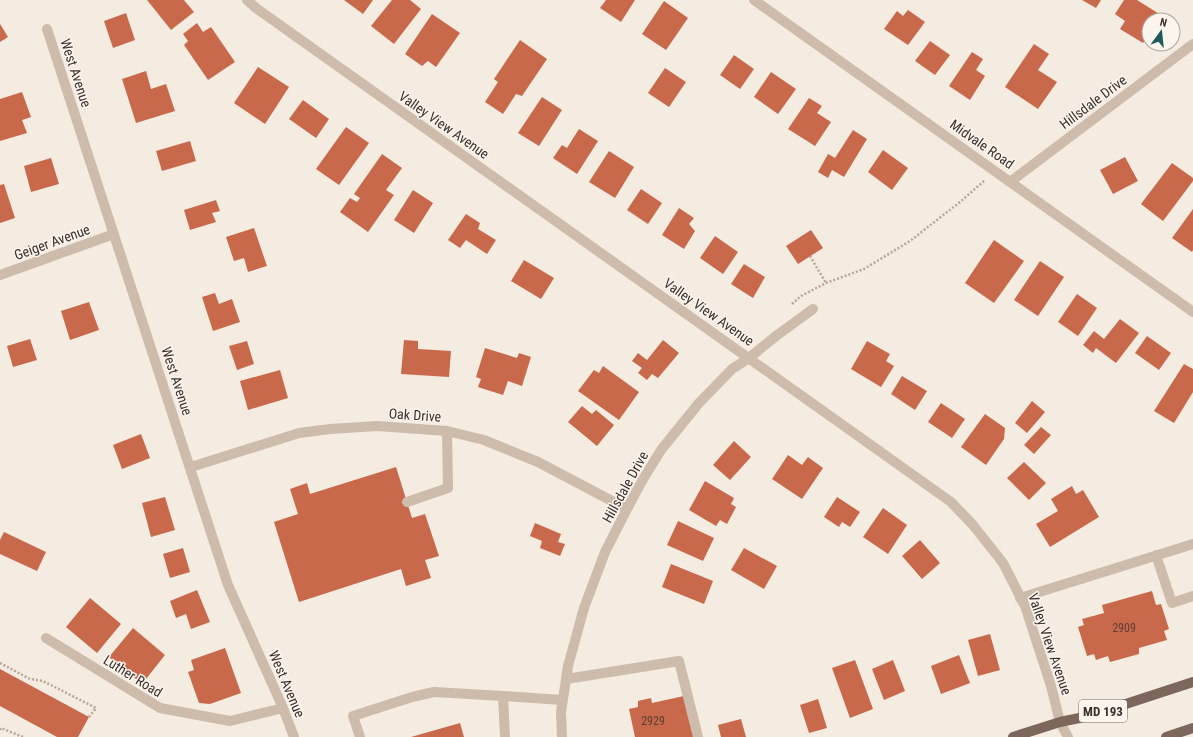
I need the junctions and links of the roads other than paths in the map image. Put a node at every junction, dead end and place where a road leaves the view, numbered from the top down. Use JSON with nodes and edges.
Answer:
{"nodes":[{"id":1,"x":247,"y":0,"type":"edge"},
{"id":2,"x":754,"y":0,"type":"edge"},
{"id":3,"x":47,"y":29,"type":"dead end"},
{"id":4,"x":1193,"y":44,"type":"edge"},
{"id":5,"x":1010,"y":182,"type":"junction"},
{"id":6,"x":114,"y":234,"type":"junction"},
{"id":7,"x":0,"y":275,"type":"edge"},
{"id":8,"x":813,"y":309,"type":"dead end"},
{"id":9,"x":1193,"y":312,"type":"edge"},
{"id":10,"x":749,"y":358,"type":"junction"},
{"id":11,"x":447,"y":431,"type":"junction"},
{"id":12,"x":191,"y":467,"type":"junction"},
{"id":13,"x":407,"y":502,"type":"dead end"},
{"id":14,"x":626,"y":509,"type":"junction"},
{"id":15,"x":1193,"y":544,"type":"edge"},
{"id":16,"x":1156,"y":555,"type":"junction"},
{"id":17,"x":1193,"y":596,"type":"edge"},
{"id":18,"x":1020,"y":598,"type":"junction"},
{"id":19,"x":46,"y":638,"type":"dead end"},
{"id":20,"x":566,"y":679,"type":"junction"},
{"id":21,"x":1193,"y":682,"type":"edge"},
{"id":22,"x":503,"y":696,"type":"junction"},
{"id":23,"x":562,"y":700,"type":"junction"},
{"id":24,"x":283,"y":708,"type":"junction"},
{"id":25,"x":1060,"y":722,"type":"junction"},
{"id":26,"x":1193,"y":728,"type":"edge"},
{"id":27,"x":294,"y":737,"type":"edge"},
{"id":28,"x":360,"y":737,"type":"edge"},
{"id":29,"x":505,"y":737,"type":"edge"},
{"id":30,"x":562,"y":737,"type":"edge"},
{"id":31,"x":698,"y":737,"type":"edge"},
{"id":32,"x":1012,"y":737,"type":"edge"},
{"id":33,"x":1060,"y":737,"type":"edge"},
{"id":34,"x":1068,"y":737,"type":"edge"},
{"id":35,"x":1166,"y":737,"type":"edge"}],
"edges":[{"from":1,"to":10,"type":"street","name":"Valley View Avenue"},
{"from":2,"to":5,"type":"street","name":"Midvale Road"},
{"from":3,"to":6,"type":"street","name":"West Avenue"},
{"from":4,"to":5,"type":"street","name":"Hillsdale Drive"},
{"from":5,"to":9,"type":"street","name":"Midvale Road"},
{"from":6,"to":7,"type":"street","name":"Geiger Avenue"},
{"from":6,"to":12,"type":"street","name":"West Avenue"},
{"from":8,"to":10,"type":"street","name":"Hillsdale Drive"},
{"from":10,"to":14,"type":"street","name":"Hillsdale Drive"},
{"from":10,"to":18,"type":"street","name":"Valley View Avenue"},
{"from":11,"to":12,"type":"street","name":"Oak Drive"},
{"from":11,"to":13,"type":"street"},
{"from":11,"to":14,"type":"street","name":"Oak Drive"},
{"from":12,"to":24,"type":"street","name":"West Avenue"},
{"from":14,"to":20,"type":"street","name":"Hillsdale Drive"},
{"from":15,"to":16,"type":"street"},
{"from":16,"to":17,"type":"street"},
{"from":16,"to":18,"type":"street"},
{"from":18,"to":25,"type":"street","name":"Valley View Avenue"},
{"from":19,"to":24,"type":"street","name":"Luther Road"},
{"from":20,"to":23,"type":"street","name":"Hillsdale Drive"},
{"from":20,"to":31,"type":"street"},
{"from":21,"to":25,"type":"main road","number":"MD 193"},
{"from":22,"to":23,"type":"street"},
{"from":22,"to":28,"type":"street"},
{"from":22,"to":29,"type":"street"},
{"from":23,"to":30,"type":"street","name":"Hillsdale Drive"},
{"from":24,"to":27,"type":"street","name":"West Avenue"},
{"from":25,"to":32,"type":"main road","number":"MD 193"},
{"from":25,"to":33,"type":"street"},
{"from":25,"to":34,"type":"street"},
{"from":26,"to":35,"type":"main road"}]}
